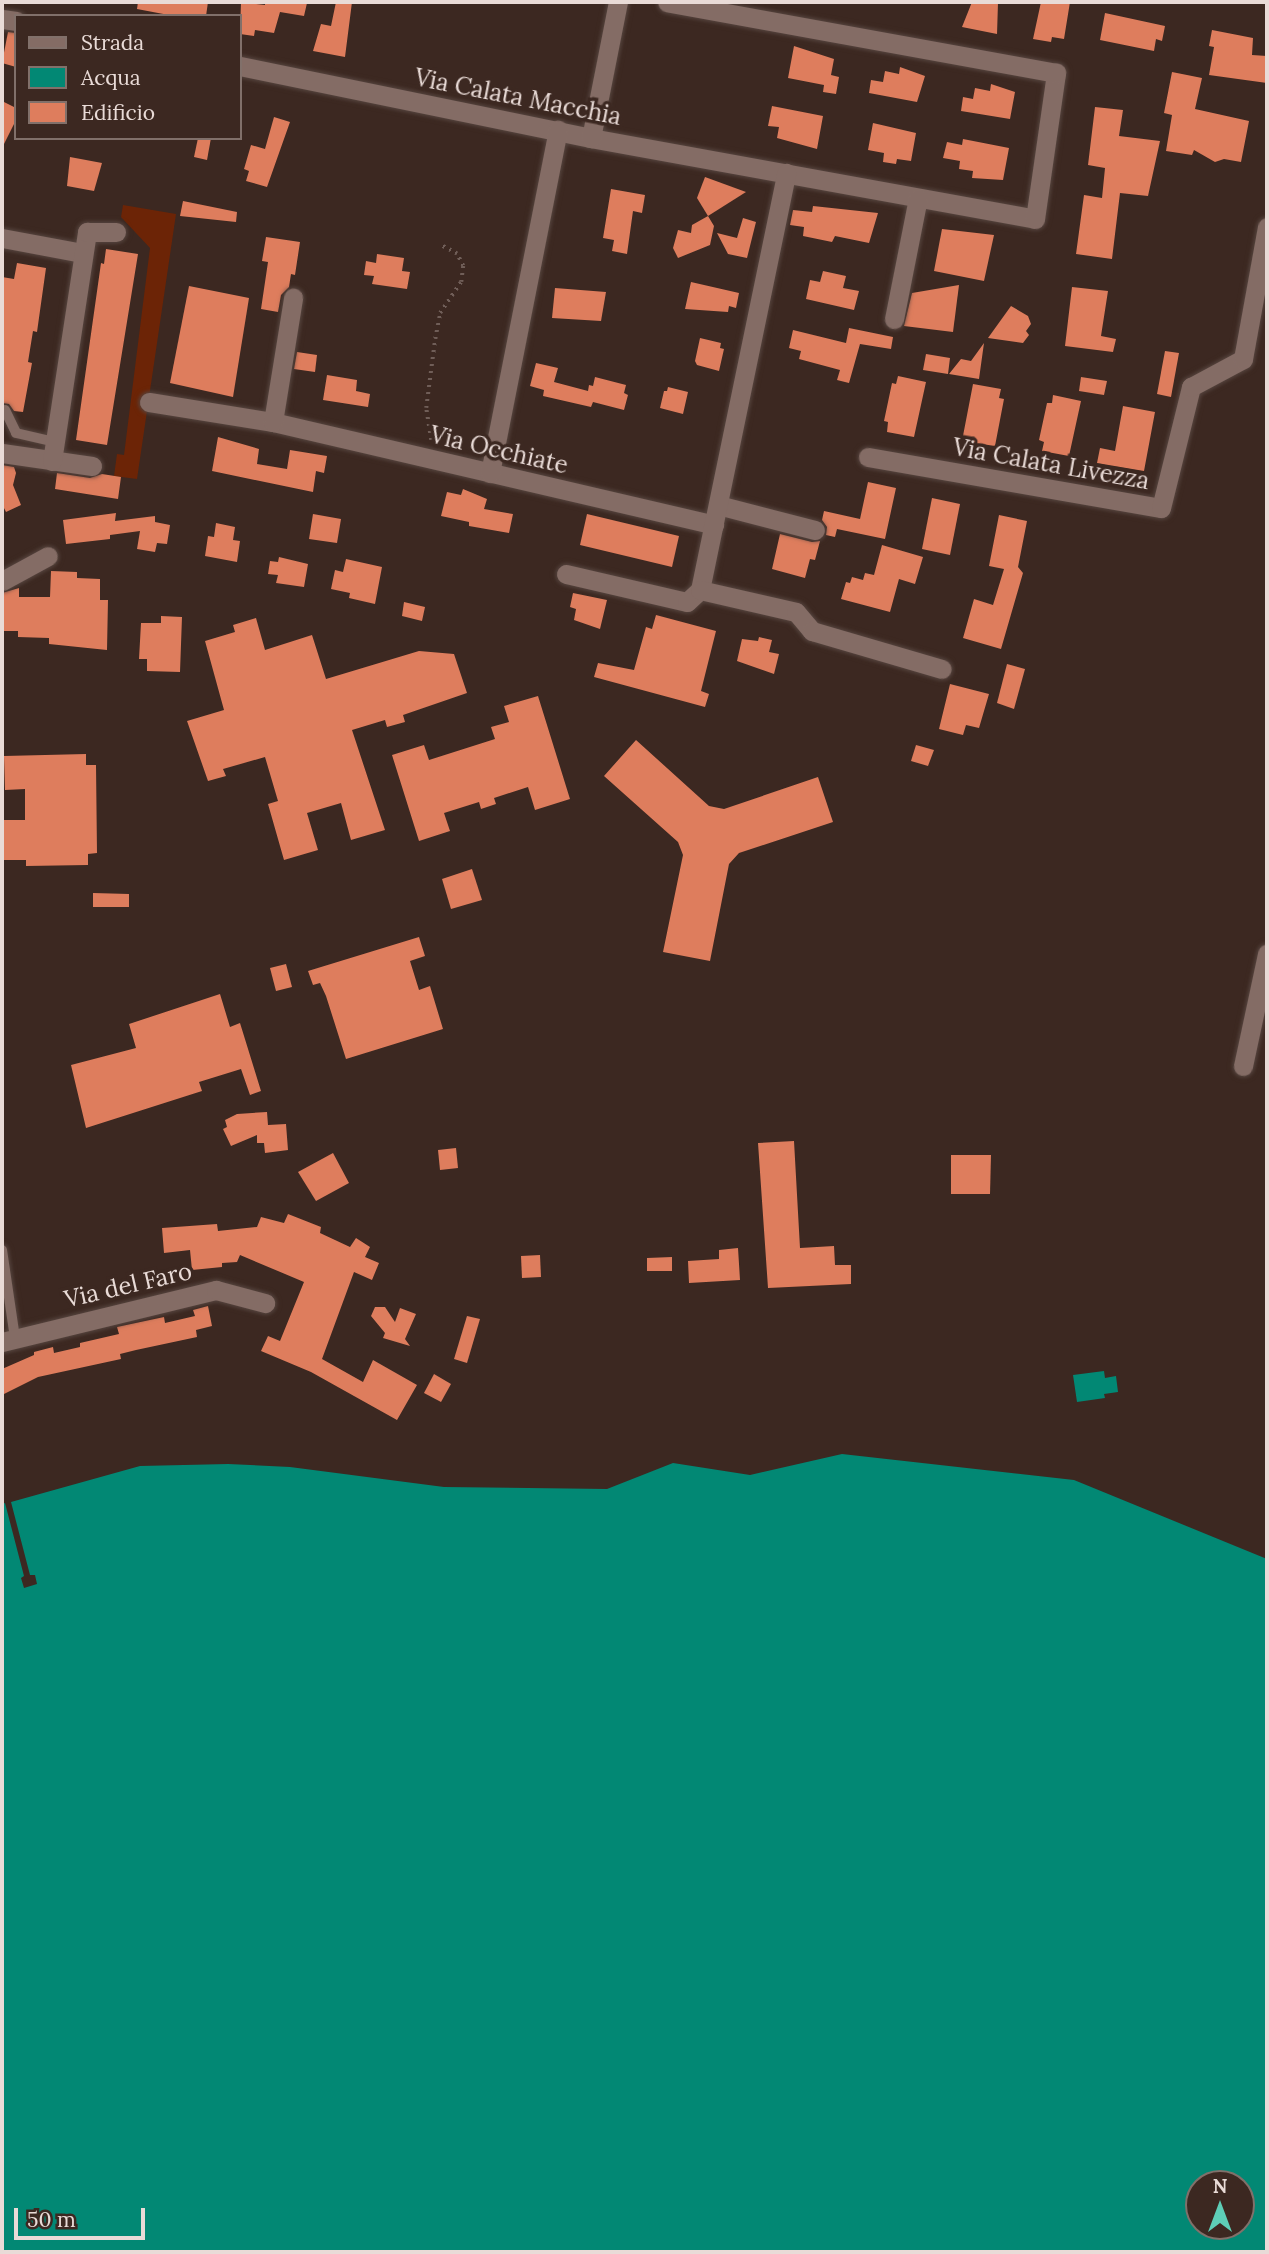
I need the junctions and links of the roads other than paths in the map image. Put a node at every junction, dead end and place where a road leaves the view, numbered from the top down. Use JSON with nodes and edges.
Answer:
{"nodes":[{"id":1,"x":618,"y":2,"type":"edge"},
{"id":2,"x":667,"y":2,"type":"edge"},
{"id":3,"x":242,"y":66,"type":"edge"},
{"id":4,"x":558,"y":130,"type":"junction"},
{"id":5,"x":592,"y":138,"type":"junction"},
{"id":6,"x":786,"y":173,"type":"junction"},
{"id":7,"x":918,"y":198,"type":"junction"},
{"id":8,"x":1267,"y":227,"type":"edge"},
{"id":9,"x":116,"y":232,"type":"dead end"},
{"id":10,"x":2,"y":238,"type":"edge"},
{"id":11,"x":82,"y":253,"type":"junction"},
{"id":12,"x":293,"y":298,"type":"dead end"},
{"id":13,"x":894,"y":319,"type":"dead end"},
{"id":14,"x":149,"y":402,"type":"dead end"},
{"id":15,"x":5,"y":410,"type":"dead end"},
{"id":16,"x":273,"y":422,"type":"junction"},
{"id":17,"x":53,"y":451,"type":"junction"},
{"id":18,"x":2,"y":453,"type":"edge"},
{"id":19,"x":868,"y":457,"type":"dead end"},
{"id":20,"x":92,"y":466,"type":"dead end"},
{"id":21,"x":489,"y":473,"type":"junction"},
{"id":22,"x":718,"y":505,"type":"junction"},
{"id":23,"x":714,"y":525,"type":"junction"},
{"id":24,"x":815,"y":530,"type":"dead end"},
{"id":25,"x":48,"y":556,"type":"dead end"},
{"id":26,"x":566,"y":574,"type":"dead end"},
{"id":27,"x":2,"y":581,"type":"edge"},
{"id":28,"x":700,"y":590,"type":"junction"},
{"id":29,"x":942,"y":669,"type":"dead end"},
{"id":30,"x":1267,"y":954,"type":"edge"},
{"id":31,"x":1242,"y":1066,"type":"dead end"},
{"id":32,"x":2,"y":1250,"type":"edge"},
{"id":33,"x":265,"y":1303,"type":"dead end"},
{"id":34,"x":8,"y":1340,"type":"edge"}],
"edges":[{"from":1,"to":5,"type":"street"},
{"from":2,"to":7,"type":"street","name":"Via Calata Macchia"},
{"from":3,"to":4,"type":"street","name":"Via Calata Macchia"},
{"from":4,"to":5,"type":"street","name":"Via Calata Macchia"},
{"from":4,"to":21,"type":"street"},
{"from":5,"to":6,"type":"street","name":"Via Calata Macchia"},
{"from":6,"to":7,"type":"street","name":"Via Calata Macchia"},
{"from":6,"to":22,"type":"street"},
{"from":7,"to":13,"type":"street"},
{"from":8,"to":19,"type":"street","name":"Via Calata Livezza"},
{"from":9,"to":11,"type":"street"},
{"from":10,"to":11,"type":"street"},
{"from":11,"to":17,"type":"street"},
{"from":12,"to":16,"type":"street"},
{"from":14,"to":16,"type":"street","name":"Via Occhiate"},
{"from":15,"to":17,"type":"lane"},
{"from":16,"to":21,"type":"street","name":"Via Occhiate"},
{"from":17,"to":18,"type":"street"},
{"from":17,"to":20,"type":"street"},
{"from":21,"to":23,"type":"street","name":"Via Occhiate"},
{"from":22,"to":23,"type":"street"},
{"from":22,"to":24,"type":"street"},
{"from":23,"to":28,"type":"street"},
{"from":25,"to":27,"type":"street"},
{"from":26,"to":28,"type":"street"},
{"from":28,"to":29,"type":"street"},
{"from":30,"to":31,"type":"street"},
{"from":32,"to":34,"type":"lane"},
{"from":33,"to":34,"type":"street","name":"Via del Faro"}]}
